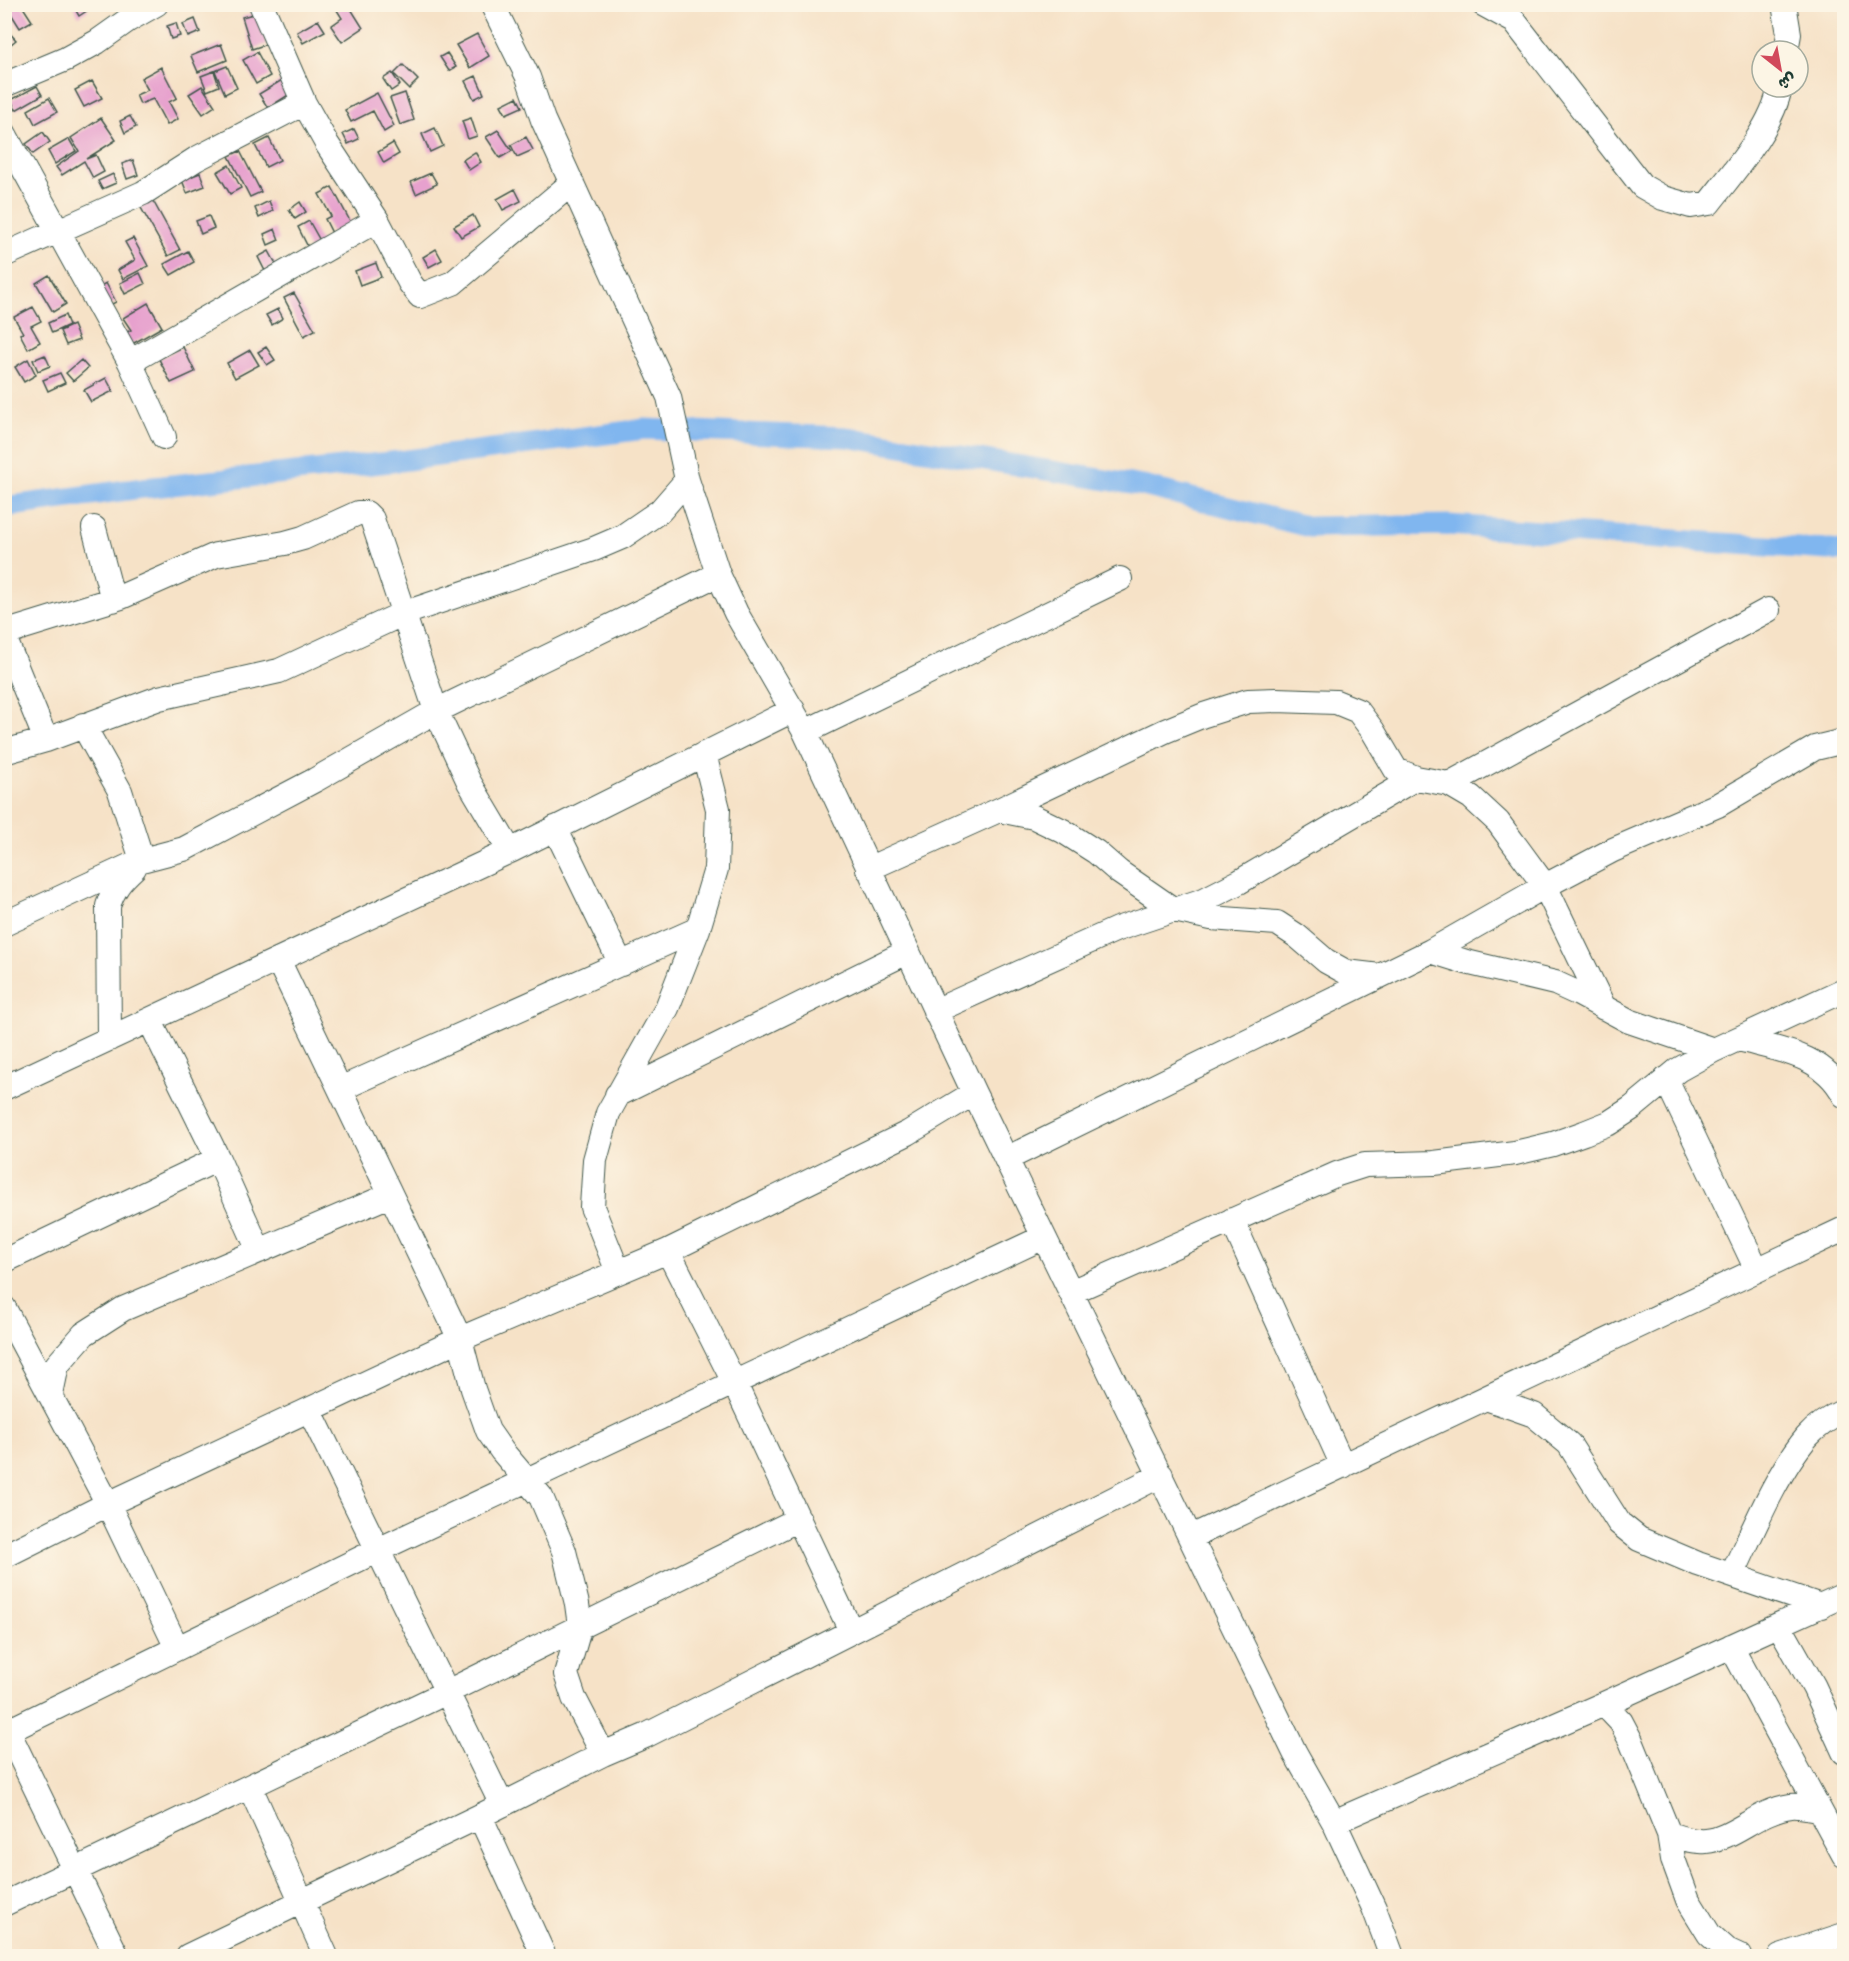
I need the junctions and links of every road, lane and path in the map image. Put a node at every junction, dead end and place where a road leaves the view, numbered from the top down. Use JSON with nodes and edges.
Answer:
{"nodes":[{"id":1,"x":156,"y":4,"type":"edge"},
{"id":2,"x":261,"y":4,"type":"edge"},
{"id":3,"x":492,"y":4,"type":"edge"},
{"id":4,"x":1483,"y":4,"type":"edge"},
{"id":5,"x":1784,"y":4,"type":"edge"},
{"id":6,"x":1788,"y":39,"type":"edge"},
{"id":7,"x":4,"y":85,"type":"edge"},
{"id":8,"x":1778,"y":99,"type":"edge"},
{"id":9,"x":304,"y":104,"type":"junction"},
{"id":10,"x":4,"y":133,"type":"edge"},
{"id":11,"x":572,"y":183,"type":"junction"},
{"id":12,"x":377,"y":220,"type":"junction"},
{"id":13,"x":57,"y":230,"type":"junction"},
{"id":14,"x":4,"y":255,"type":"edge"},
{"id":15,"x":130,"y":362,"type":"junction"},
{"id":16,"x":164,"y":437,"type":"dead end"},
{"id":17,"x":687,"y":480,"type":"junction"},
{"id":18,"x":94,"y":528,"type":"dead end"},
{"id":19,"x":718,"y":574,"type":"junction"},
{"id":20,"x":1120,"y":579,"type":"dead end"},
{"id":21,"x":113,"y":600,"type":"junction"},
{"id":22,"x":1768,"y":610,"type":"dead end"},
{"id":23,"x":402,"y":614,"type":"junction"},
{"id":24,"x":4,"y":635,"type":"edge"},
{"id":25,"x":793,"y":710,"type":"junction"},
{"id":26,"x":436,"y":711,"type":"junction"},
{"id":27,"x":83,"y":725,"type":"junction"},
{"id":28,"x":805,"y":732,"type":"junction"},
{"id":29,"x":46,"y":740,"type":"junction"},
{"id":30,"x":1845,"y":741,"type":"edge"},
{"id":31,"x":4,"y":752,"type":"edge"},
{"id":32,"x":704,"y":754,"type":"junction"},
{"id":33,"x":1416,"y":778,"type":"junction"},
{"id":34,"x":1449,"y":784,"type":"junction"},
{"id":35,"x":999,"y":810,"type":"junction"},
{"id":36,"x":555,"y":828,"type":"junction"},
{"id":37,"x":510,"y":851,"type":"junction"},
{"id":38,"x":142,"y":860,"type":"junction"},
{"id":39,"x":868,"y":869,"type":"junction"},
{"id":40,"x":1545,"y":886,"type":"junction"},
{"id":41,"x":1174,"y":910,"type":"junction"},
{"id":42,"x":4,"y":924,"type":"edge"},
{"id":43,"x":698,"y":929,"type":"junction"},
{"id":44,"x":907,"y":951,"type":"junction"},
{"id":45,"x":1431,"y":951,"type":"junction"},
{"id":46,"x":278,"y":960,"type":"junction"},
{"id":47,"x":621,"y":963,"type":"junction"},
{"id":48,"x":1380,"y":976,"type":"junction"},
{"id":49,"x":1845,"y":990,"type":"edge"},
{"id":50,"x":1604,"y":1008,"type":"junction"},
{"id":51,"x":935,"y":1011,"type":"junction"},
{"id":52,"x":150,"y":1021,"type":"junction"},
{"id":53,"x":109,"y":1039,"type":"junction"},
{"id":54,"x":1738,"y":1039,"type":"junction"},
{"id":55,"x":1714,"y":1050,"type":"junction"},
{"id":56,"x":1666,"y":1079,"type":"junction"},
{"id":57,"x":4,"y":1088,"type":"edge"},
{"id":58,"x":340,"y":1089,"type":"junction"},
{"id":59,"x":974,"y":1093,"type":"junction"},
{"id":60,"x":617,"y":1095,"type":"junction"},
{"id":61,"x":1845,"y":1095,"type":"edge"},
{"id":62,"x":218,"y":1159,"type":"junction"},
{"id":63,"x":1006,"y":1159,"type":"junction"},
{"id":64,"x":390,"y":1195,"type":"junction"},
{"id":65,"x":1232,"y":1220,"type":"junction"},
{"id":66,"x":1845,"y":1229,"type":"edge"},
{"id":67,"x":1044,"y":1237,"type":"junction"},
{"id":68,"x":259,"y":1251,"type":"junction"},
{"id":69,"x":668,"y":1251,"type":"junction"},
{"id":70,"x":4,"y":1261,"type":"edge"},
{"id":71,"x":1757,"y":1270,"type":"junction"},
{"id":72,"x":618,"y":1272,"type":"junction"},
{"id":73,"x":1071,"y":1292,"type":"junction"},
{"id":74,"x":4,"y":1308,"type":"edge"},
{"id":75,"x":460,"y":1339,"type":"junction"},
{"id":76,"x":734,"y":1382,"type":"junction"},
{"id":77,"x":51,"y":1394,"type":"junction"},
{"id":78,"x":1485,"y":1398,"type":"junction"},
{"id":79,"x":310,"y":1411,"type":"junction"},
{"id":80,"x":1845,"y":1411,"type":"edge"},
{"id":81,"x":1343,"y":1466,"type":"junction"},
{"id":82,"x":1161,"y":1475,"type":"junction"},
{"id":83,"x":527,"y":1481,"type":"junction"},
{"id":84,"x":108,"y":1504,"type":"junction"},
{"id":85,"x":799,"y":1519,"type":"junction"},
{"id":86,"x":1191,"y":1537,"type":"junction"},
{"id":87,"x":378,"y":1550,"type":"junction"},
{"id":88,"x":4,"y":1556,"type":"edge"},
{"id":89,"x":1732,"y":1575,"type":"junction"},
{"id":90,"x":1845,"y":1595,"type":"edge"},
{"id":91,"x":1821,"y":1606,"type":"junction"},
{"id":92,"x":1779,"y":1625,"type":"junction"},
{"id":93,"x":580,"y":1626,"type":"junction"},
{"id":94,"x":852,"y":1631,"type":"junction"},
{"id":95,"x":1731,"y":1646,"type":"junction"},
{"id":96,"x":177,"y":1648,"type":"junction"},
{"id":97,"x":447,"y":1692,"type":"junction"},
{"id":98,"x":1604,"y":1704,"type":"junction"},
{"id":99,"x":6,"y":1729,"type":"edge"},
{"id":100,"x":1845,"y":1752,"type":"edge"},
{"id":101,"x":603,"y":1754,"type":"junction"},
{"id":102,"x":250,"y":1787,"type":"junction"},
{"id":103,"x":1819,"y":1809,"type":"junction"},
{"id":104,"x":491,"y":1810,"type":"junction"},
{"id":105,"x":1334,"y":1822,"type":"junction"},
{"id":106,"x":1670,"y":1834,"type":"junction"},
{"id":107,"x":1845,"y":1855,"type":"edge"},
{"id":108,"x":76,"y":1871,"type":"junction"},
{"id":109,"x":301,"y":1903,"type":"junction"},
{"id":110,"x":4,"y":1904,"type":"edge"},
{"id":111,"x":1845,"y":1935,"type":"edge"},
{"id":112,"x":117,"y":1956,"type":"edge"},
{"id":113,"x":188,"y":1956,"type":"edge"},
{"id":114,"x":326,"y":1956,"type":"edge"},
{"id":115,"x":544,"y":1956,"type":"edge"},
{"id":116,"x":1392,"y":1956,"type":"edge"},
{"id":117,"x":1740,"y":1956,"type":"edge"},
{"id":118,"x":1780,"y":1956,"type":"edge"}],
"edges":[{"from":1,"to":7,"type":"street"},
{"from":2,"to":9,"type":"street"},
{"from":3,"to":11,"type":"street"},
{"from":4,"to":8,"type":"street"},
{"from":5,"to":6,"type":"street"},
{"from":9,"to":12,"type":"street"},
{"from":9,"to":13,"type":"street"},
{"from":10,"to":13,"type":"street"},
{"from":11,"to":12,"type":"street"},
{"from":11,"to":17,"type":"street"},
{"from":12,"to":15,"type":"street"},
{"from":13,"to":14,"type":"street"},
{"from":13,"to":15,"type":"street"},
{"from":15,"to":16,"type":"street"},
{"from":17,"to":19,"type":"street"},
{"from":17,"to":23,"type":"street"},
{"from":18,"to":21,"type":"street"},
{"from":19,"to":25,"type":"street"},
{"from":19,"to":26,"type":"street"},
{"from":20,"to":28,"type":"street"},
{"from":21,"to":23,"type":"street"},
{"from":21,"to":24,"type":"street"},
{"from":22,"to":34,"type":"street"},
{"from":23,"to":26,"type":"street"},
{"from":23,"to":27,"type":"street"},
{"from":24,"to":29,"type":"street"},
{"from":25,"to":28,"type":"street"},
{"from":25,"to":32,"type":"street"},
{"from":26,"to":37,"type":"street"},
{"from":26,"to":38,"type":"street"},
{"from":27,"to":29,"type":"street"},
{"from":27,"to":38,"type":"street"},
{"from":28,"to":39,"type":"street"},
{"from":29,"to":31,"type":"street"},
{"from":30,"to":40,"type":"street"},
{"from":32,"to":36,"type":"street"},
{"from":32,"to":43,"type":"street"},
{"from":33,"to":34,"type":"street"},
{"from":33,"to":35,"type":"street"},
{"from":33,"to":41,"type":"street"},
{"from":34,"to":40,"type":"street"},
{"from":35,"to":39,"type":"street"},
{"from":35,"to":41,"type":"street"},
{"from":36,"to":37,"type":"street"},
{"from":36,"to":47,"type":"street"},
{"from":37,"to":46,"type":"street"},
{"from":38,"to":42,"type":"street"},
{"from":38,"to":53,"type":"street"},
{"from":39,"to":44,"type":"street"},
{"from":40,"to":45,"type":"street"},
{"from":40,"to":50,"type":"street"},
{"from":41,"to":48,"type":"street"},
{"from":41,"to":51,"type":"street"},
{"from":43,"to":47,"type":"street"},
{"from":43,"to":60,"type":"street"},
{"from":44,"to":51,"type":"street"},
{"from":44,"to":60,"type":"street"},
{"from":45,"to":48,"type":"street"},
{"from":45,"to":50,"type":"street"},
{"from":46,"to":52,"type":"street"},
{"from":46,"to":58,"type":"street"},
{"from":47,"to":58,"type":"street"},
{"from":48,"to":63,"type":"street"},
{"from":49,"to":54,"type":"street"},
{"from":50,"to":55,"type":"street"},
{"from":51,"to":59,"type":"street"},
{"from":52,"to":53,"type":"street"},
{"from":52,"to":62,"type":"street"},
{"from":53,"to":57,"type":"street"},
{"from":54,"to":55,"type":"street"},
{"from":54,"to":61,"type":"street"},
{"from":55,"to":56,"type":"street"},
{"from":56,"to":65,"type":"street"},
{"from":56,"to":71,"type":"street"},
{"from":58,"to":64,"type":"street"},
{"from":59,"to":63,"type":"street"},
{"from":59,"to":69,"type":"street"},
{"from":60,"to":72,"type":"street"},
{"from":62,"to":68,"type":"street"},
{"from":62,"to":70,"type":"street"},
{"from":63,"to":67,"type":"street"},
{"from":64,"to":68,"type":"street"},
{"from":64,"to":75,"type":"street"},
{"from":65,"to":73,"type":"street"},
{"from":65,"to":81,"type":"street"},
{"from":66,"to":71,"type":"street"},
{"from":67,"to":73,"type":"street"},
{"from":67,"to":76,"type":"street"},
{"from":68,"to":77,"type":"street"},
{"from":69,"to":72,"type":"street"},
{"from":69,"to":76,"type":"street"},
{"from":71,"to":78,"type":"street"},
{"from":72,"to":75,"type":"street"},
{"from":73,"to":82,"type":"street"},
{"from":74,"to":77,"type":"street"},
{"from":75,"to":79,"type":"street"},
{"from":75,"to":83,"type":"street"},
{"from":76,"to":83,"type":"street"},
{"from":76,"to":85,"type":"street"},
{"from":77,"to":84,"type":"street"},
{"from":78,"to":81,"type":"street"},
{"from":78,"to":89,"type":"street"},
{"from":79,"to":84,"type":"street"},
{"from":79,"to":87,"type":"street"},
{"from":80,"to":89,"type":"street"},
{"from":81,"to":86,"type":"street"},
{"from":82,"to":86,"type":"street"},
{"from":82,"to":94,"type":"street"},
{"from":83,"to":87,"type":"street"},
{"from":83,"to":93,"type":"street"},
{"from":84,"to":88,"type":"street"},
{"from":84,"to":96,"type":"street"},
{"from":85,"to":93,"type":"street"},
{"from":85,"to":94,"type":"street"},
{"from":86,"to":105,"type":"street"},
{"from":87,"to":96,"type":"street"},
{"from":87,"to":97,"type":"street"},
{"from":89,"to":91,"type":"street"},
{"from":90,"to":91,"type":"street"},
{"from":91,"to":92,"type":"street"},
{"from":92,"to":95,"type":"street"},
{"from":92,"to":100,"type":"street"},
{"from":93,"to":97,"type":"street"},
{"from":93,"to":101,"type":"street"},
{"from":94,"to":101,"type":"street"},
{"from":95,"to":98,"type":"street"},
{"from":95,"to":103,"type":"street"},
{"from":96,"to":99,"type":"street"},
{"from":97,"to":102,"type":"street"},
{"from":97,"to":104,"type":"street"},
{"from":98,"to":105,"type":"street"},
{"from":98,"to":106,"type":"street"},
{"from":99,"to":108,"type":"street"},
{"from":101,"to":104,"type":"street"},
{"from":102,"to":108,"type":"street"},
{"from":102,"to":109,"type":"street"},
{"from":103,"to":106,"type":"street"},
{"from":103,"to":107,"type":"street"},
{"from":104,"to":109,"type":"street"},
{"from":104,"to":115,"type":"street"},
{"from":105,"to":116,"type":"street"},
{"from":106,"to":117,"type":"street"},
{"from":108,"to":110,"type":"street"},
{"from":108,"to":112,"type":"street"},
{"from":109,"to":113,"type":"street"},
{"from":109,"to":114,"type":"street"},
{"from":111,"to":118,"type":"street"}]}
